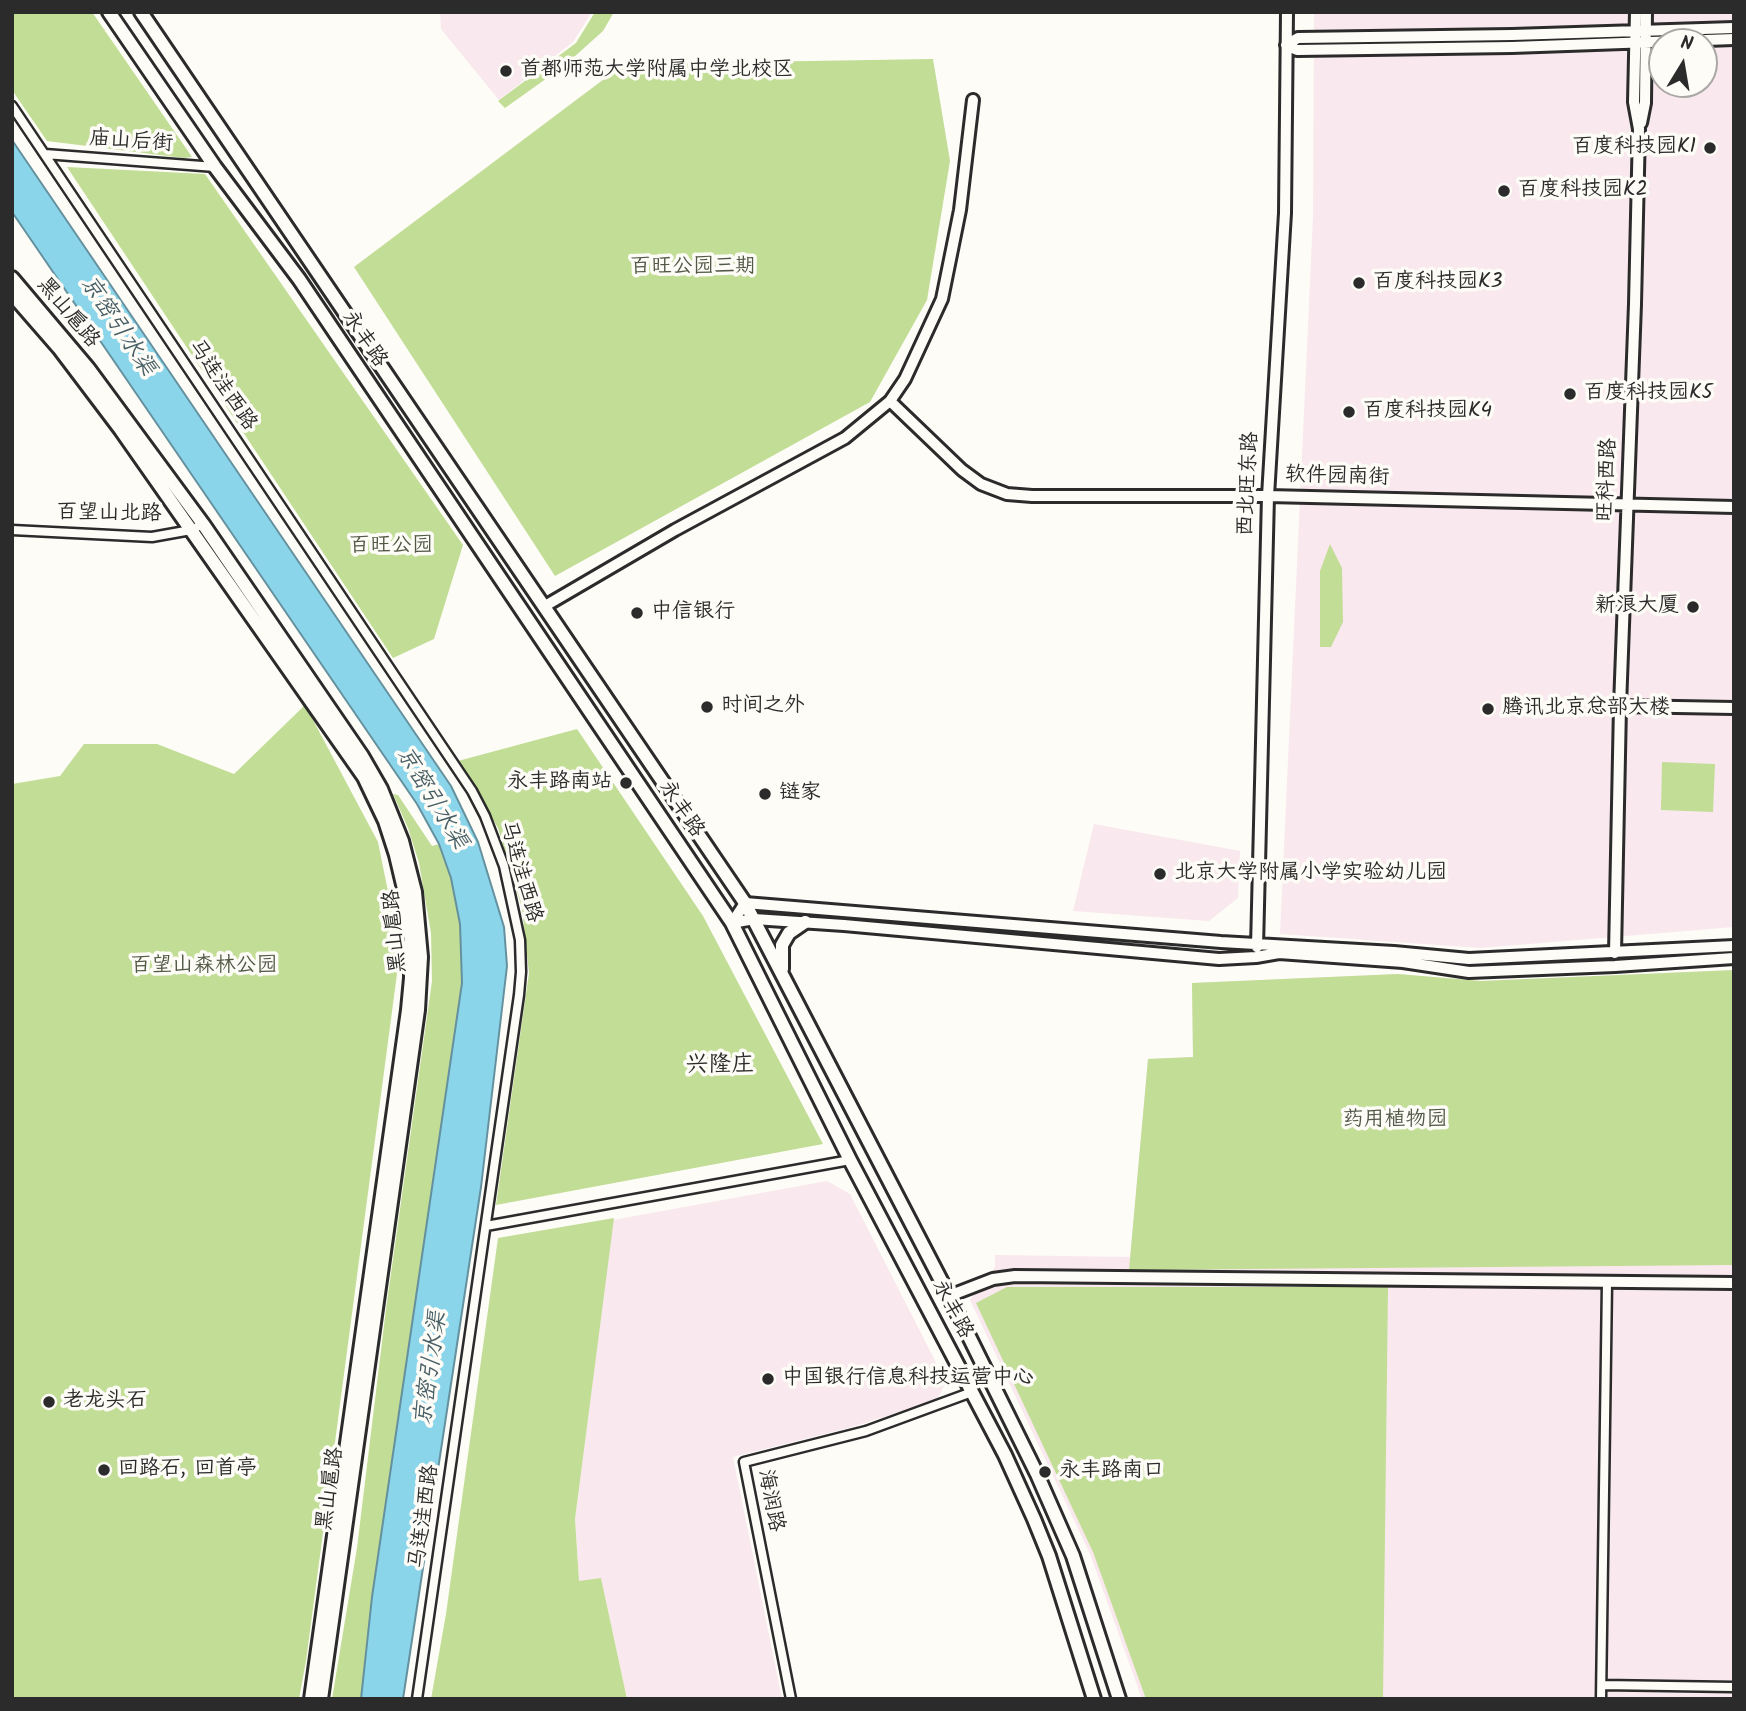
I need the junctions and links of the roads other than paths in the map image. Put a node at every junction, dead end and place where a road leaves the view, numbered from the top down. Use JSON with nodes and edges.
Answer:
{"nodes":[{"id":1,"x":110,"y":12,"type":"edge"},
{"id":2,"x":141,"y":12,"type":"edge"},
{"id":3,"x":1287,"y":12,"type":"edge"},
{"id":4,"x":1636,"y":12,"type":"edge"},
{"id":5,"x":1646,"y":12,"type":"edge"},
{"id":6,"x":1734,"y":28,"type":"edge"},
{"id":7,"x":1641,"y":36,"type":"junction"},
{"id":8,"x":1734,"y":39,"type":"edge"},
{"id":9,"x":1286,"y":45,"type":"junction"},
{"id":10,"x":973,"y":100,"type":"dead end"},
{"id":11,"x":12,"y":106,"type":"edge"},
{"id":12,"x":45,"y":154,"type":"junction"},
{"id":13,"x":215,"y":167,"type":"junction"},
{"id":14,"x":318,"y":271,"type":"junction"},
{"id":15,"x":12,"y":278,"type":"edge"},
{"id":16,"x":302,"y":283,"type":"junction"},
{"id":17,"x":12,"y":295,"type":"edge"},
{"id":18,"x":335,"y":295,"type":"junction"},
{"id":19,"x":317,"y":306,"type":"junction"},
{"id":20,"x":890,"y":401,"type":"junction"},
{"id":21,"x":1268,"y":496,"type":"junction"},
{"id":22,"x":1627,"y":505,"type":"junction"},
{"id":23,"x":1734,"y":507,"type":"edge"},
{"id":24,"x":197,"y":527,"type":"junction"},
{"id":25,"x":12,"y":530,"type":"edge"},
{"id":26,"x":545,"y":606,"type":"junction"},
{"id":27,"x":1620,"y":706,"type":"junction"},
{"id":28,"x":1734,"y":708,"type":"edge"},
{"id":29,"x":746,"y":903,"type":"junction"},
{"id":30,"x":754,"y":919,"type":"junction"},
{"id":31,"x":805,"y":922,"type":"junction"},
{"id":32,"x":732,"y":923,"type":"junction"},
{"id":33,"x":1257,"y":943,"type":"junction"},
{"id":34,"x":1734,"y":946,"type":"edge"},
{"id":35,"x":1615,"y":953,"type":"junction"},
{"id":36,"x":1256,"y":957,"type":"junction"},
{"id":37,"x":1734,"y":958,"type":"edge"},
{"id":38,"x":784,"y":980,"type":"junction"},
{"id":39,"x":850,"y":1160,"type":"junction"},
{"id":40,"x":486,"y":1226,"type":"junction"},
{"id":41,"x":1607,"y":1283,"type":"junction"},
{"id":42,"x":1734,"y":1283,"type":"edge"},
{"id":43,"x":949,"y":1296,"type":"junction"},
{"id":44,"x":972,"y":1392,"type":"junction"},
{"id":45,"x":1602,"y":1685,"type":"junction"},
{"id":46,"x":1734,"y":1687,"type":"edge"},
{"id":47,"x":311,"y":1699,"type":"edge"},
{"id":48,"x":321,"y":1699,"type":"edge"},
{"id":49,"x":418,"y":1699,"type":"edge"},
{"id":50,"x":791,"y":1699,"type":"edge"},
{"id":51,"x":1094,"y":1699,"type":"edge"},
{"id":52,"x":1119,"y":1699,"type":"edge"},
{"id":53,"x":1601,"y":1699,"type":"edge"}],
"edges":[{"from":1,"to":13,"type":"main road","name":"永丰路"},
{"from":2,"to":14,"type":"main road","name":"永丰路"},
{"from":3,"to":9,"type":"street","name":"西北旺东路"},
{"from":4,"to":7,"type":"street"},
{"from":5,"to":7,"type":"street"},
{"from":6,"to":7,"type":"street"},
{"from":7,"to":8,"type":"street"},
{"from":7,"to":9,"type":"street"},
{"from":7,"to":22,"type":"street","name":"旺科西路"},
{"from":9,"to":21,"type":"street","name":"西北旺东路"},
{"from":10,"to":20,"type":"street"},
{"from":11,"to":12,"type":"street","name":"马连洼西路"},
{"from":12,"to":13,"type":"street","name":"庙山后街"},
{"from":12,"to":40,"type":"street","name":"马连洼西路"},
{"from":13,"to":16,"type":"main road","name":"永丰路"},
{"from":14,"to":16,"type":"main road"},
{"from":14,"to":18,"type":"main road","name":"永丰路"},
{"from":15,"to":24,"type":"main road","name":"黑山扈路"},
{"from":16,"to":19,"type":"main road","name":"永丰路"},
{"from":17,"to":24,"type":"main road","name":"黑山扈路"},
{"from":18,"to":19,"type":"main road"},
{"from":18,"to":26,"type":"main road","name":"永丰路"},
{"from":19,"to":32,"type":"main road","name":"永丰路"},
{"from":20,"to":21,"type":"street","name":"软件园南街"},
{"from":20,"to":26,"type":"street"},
{"from":21,"to":22,"type":"street","name":"软件园南街"},
{"from":21,"to":33,"type":"street","name":"西北旺东路"},
{"from":22,"to":23,"type":"street","name":"软件园南街"},
{"from":22,"to":27,"type":"street","name":"旺科西路"},
{"from":24,"to":25,"type":"street","name":"百望山北路"},
{"from":24,"to":47,"type":"main road","name":"黑山扈路"},
{"from":24,"to":48,"type":"main road","name":"黑山扈路"},
{"from":26,"to":29,"type":"main road","name":"永丰路"},
{"from":27,"to":28,"type":"street"},
{"from":27,"to":35,"type":"street","name":"旺科西路"},
{"from":29,"to":30,"type":"main road","name":"永丰路"},
{"from":29,"to":32,"type":"street"},
{"from":29,"to":33,"type":"street"},
{"from":30,"to":31,"type":"street"},
{"from":30,"to":32,"type":"street"},
{"from":30,"to":38,"type":"main road","name":"永丰路"},
{"from":31,"to":36,"type":"street"},
{"from":31,"to":38,"type":"main road"},
{"from":32,"to":39,"type":"main road","name":"永丰路"},
{"from":33,"to":35,"type":"street"},
{"from":33,"to":36,"type":"street","name":"西北旺东路"},
{"from":34,"to":35,"type":"street"},
{"from":36,"to":37,"type":"street"},
{"from":38,"to":43,"type":"main road","name":"永丰路"},
{"from":39,"to":40,"type":"street"},
{"from":39,"to":44,"type":"main road","name":"永丰路"},
{"from":40,"to":49,"type":"street","name":"马连洼西路"},
{"from":41,"to":42,"type":"street"},
{"from":41,"to":43,"type":"street"},
{"from":41,"to":45,"type":"street"},
{"from":43,"to":52,"type":"main road","name":"永丰路"},
{"from":44,"to":50,"type":"street","name":"海润路"},
{"from":44,"to":51,"type":"main road","name":"永丰路"},
{"from":45,"to":46,"type":"street"},
{"from":45,"to":53,"type":"street"}]}
